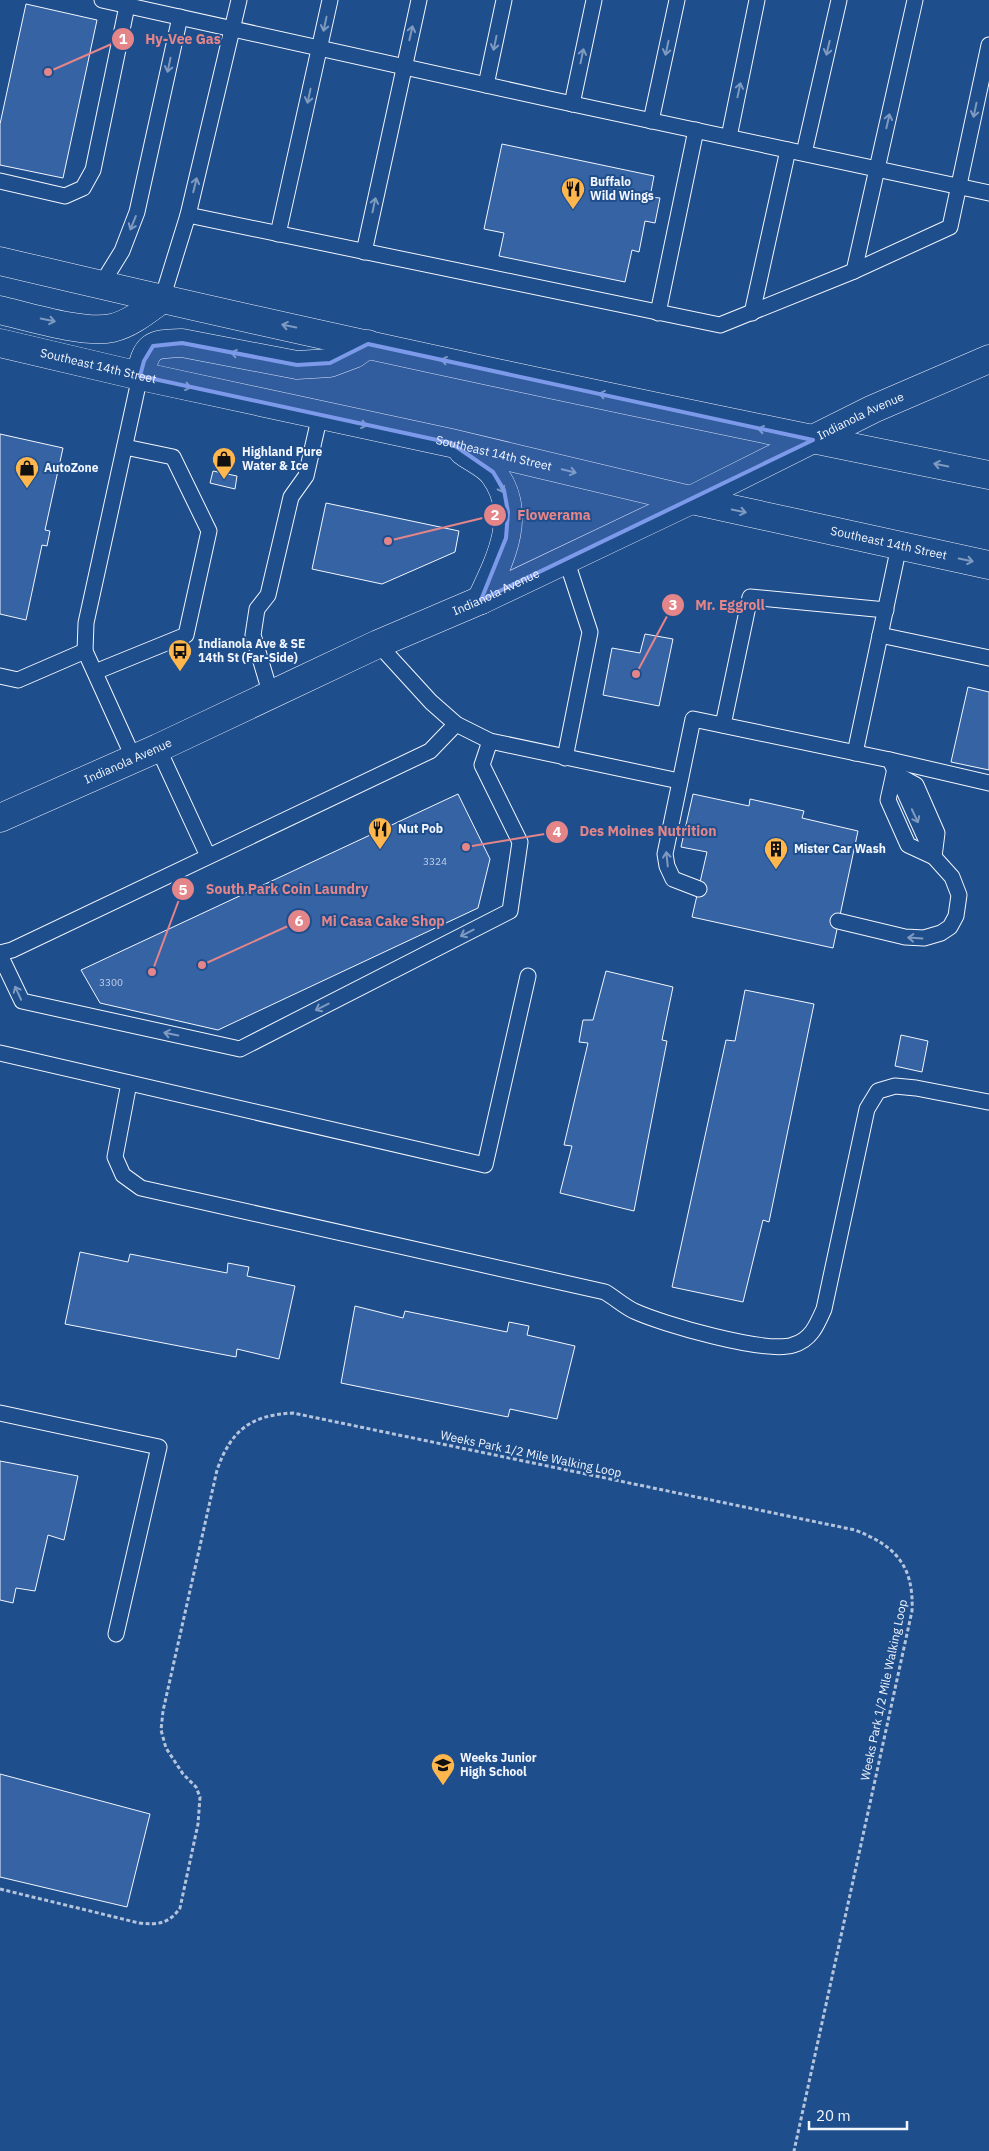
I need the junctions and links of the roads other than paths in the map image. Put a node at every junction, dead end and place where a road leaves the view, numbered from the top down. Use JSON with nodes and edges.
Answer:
{"nodes":[{"id":1,"x":102,"y":0,"type":"edge"},
{"id":2,"x":239,"y":0,"type":"edge"},
{"id":3,"x":330,"y":0,"type":"edge"},
{"id":4,"x":419,"y":0,"type":"edge"},
{"id":5,"x":504,"y":0,"type":"edge"},
{"id":6,"x":594,"y":0,"type":"edge"},
{"id":7,"x":677,"y":0,"type":"edge"},
{"id":8,"x":757,"y":0,"type":"edge"},
{"id":9,"x":839,"y":0,"type":"edge"},
{"id":10,"x":916,"y":0,"type":"edge"},
{"id":11,"x":127,"y":6,"type":"junction"},
{"id":12,"x":155,"y":6,"type":"edge"},
{"id":13,"x":180,"y":17,"type":"junction"},
{"id":14,"x":233,"y":29,"type":"junction"},
{"id":15,"x":989,"y":45,"type":"edge"},
{"id":16,"x":320,"y":48,"type":"junction"},
{"id":17,"x":404,"y":67,"type":"junction"},
{"id":18,"x":486,"y":85,"type":"junction"},
{"id":19,"x":572,"y":104,"type":"junction"},
{"id":20,"x":651,"y":121,"type":"junction"},
{"id":21,"x":696,"y":130,"type":"junction"},
{"id":22,"x":729,"y":137,"type":"junction"},
{"id":23,"x":788,"y":150,"type":"junction"},
{"id":24,"x":804,"y":153,"type":"junction"},
{"id":25,"x":877,"y":169,"type":"junction"},
{"id":26,"x":0,"y":181,"type":"edge"},
{"id":27,"x":959,"y":186,"type":"junction"},
{"id":28,"x":989,"y":193,"type":"edge"},
{"id":29,"x":188,"y":214,"type":"junction"},
{"id":30,"x":278,"y":234,"type":"junction"},
{"id":31,"x":364,"y":252,"type":"junction"},
{"id":32,"x":0,"y":261,"type":"edge"},
{"id":33,"x":854,"y":271,"type":"junction"},
{"id":34,"x":102,"y":285,"type":"junction"},
{"id":35,"x":162,"y":299,"type":"junction"},
{"id":36,"x":0,"y":310,"type":"edge"},
{"id":37,"x":658,"y":313,"type":"junction"},
{"id":38,"x":752,"y":313,"type":"junction"},
{"id":39,"x":0,"y":342,"type":"edge"},
{"id":40,"x":368,"y":344,"type":"junction"},
{"id":41,"x":989,"y":359,"type":"edge"},
{"id":42,"x":140,"y":376,"type":"junction"},
{"id":43,"x":320,"y":415,"type":"junction"},
{"id":44,"x":813,"y":440,"type":"junction"},
{"id":45,"x":451,"y":443,"type":"junction"},
{"id":46,"x":125,"y":447,"type":"junction"},
{"id":47,"x":989,"y":475,"type":"edge"},
{"id":48,"x":691,"y":500,"type":"junction"},
{"id":49,"x":899,"y":546,"type":"junction"},
{"id":50,"x":566,"y":559,"type":"junction"},
{"id":51,"x":989,"y":565,"type":"edge"},
{"id":52,"x":481,"y":600,"type":"junction"},
{"id":53,"x":886,"y":610,"type":"junction"},
{"id":54,"x":880,"y":635,"type":"junction"},
{"id":55,"x":378,"y":644,"type":"junction"},
{"id":56,"x":85,"y":651,"type":"junction"},
{"id":57,"x":988,"y":654,"type":"edge"},
{"id":58,"x":95,"y":672,"type":"junction"},
{"id":59,"x":0,"y":676,"type":"edge"},
{"id":60,"x":271,"y":695,"type":"junction"},
{"id":61,"x":456,"y":724,"type":"junction"},
{"id":62,"x":723,"y":725,"type":"junction"},
{"id":63,"x":490,"y":741,"type":"junction"},
{"id":64,"x":146,"y":753,"type":"junction"},
{"id":65,"x":855,"y":753,"type":"junction"},
{"id":66,"x":565,"y":758,"type":"junction"},
{"id":67,"x":892,"y":766,"type":"junction"},
{"id":68,"x":679,"y":781,"type":"junction"},
{"id":69,"x":989,"y":783,"type":"edge"},
{"id":70,"x":0,"y":818,"type":"edge"},
{"id":71,"x":208,"y":856,"type":"junction"},
{"id":72,"x":699,"y":889,"type":"dead end"},
{"id":73,"x":838,"y":921,"type":"dead end"},
{"id":74,"x":0,"y":954,"type":"edge"},
{"id":75,"x":528,"y":976,"type":"dead end"},
{"id":76,"x":0,"y":1053,"type":"edge"},
{"id":77,"x":129,"y":1083,"type":"junction"},
{"id":78,"x":988,"y":1102,"type":"edge"},
{"id":79,"x":0,"y":1413,"type":"edge"},
{"id":80,"x":116,"y":1634,"type":"dead end"}],
"edges":[{"from":1,"to":11,"type":"lane"},
{"from":2,"to":14,"type":"lane"},
{"from":3,"to":16,"type":"lane","one_way":true},
{"from":17,"to":4,"type":"lane","one_way":true},
{"from":5,"to":18,"type":"lane","one_way":true},
{"from":19,"to":6,"type":"lane","one_way":true},
{"from":7,"to":20,"type":"lane","one_way":true},
{"from":22,"to":8,"type":"lane","one_way":true},
{"from":9,"to":24,"type":"lane","one_way":true},
{"from":25,"to":10,"type":"lane","one_way":true},
{"from":11,"to":12,"type":"lane"},
{"from":11,"to":26,"type":"lane"},
{"from":12,"to":13,"type":"lane"},
{"from":13,"to":14,"type":"lane"},
{"from":13,"to":34,"type":"lane","one_way":true},
{"from":14,"to":16,"type":"lane"},
{"from":29,"to":14,"type":"lane","one_way":true},
{"from":15,"to":27,"type":"lane","one_way":true},
{"from":16,"to":17,"type":"lane"},
{"from":16,"to":30,"type":"lane","one_way":true},
{"from":17,"to":18,"type":"lane"},
{"from":31,"to":17,"type":"lane","one_way":true},
{"from":18,"to":19,"type":"lane"},
{"from":19,"to":20,"type":"lane"},
{"from":20,"to":21,"type":"lane"},
{"from":21,"to":22,"type":"lane"},
{"from":21,"to":37,"type":"lane"},
{"from":22,"to":23,"type":"lane"},
{"from":23,"to":24,"type":"lane"},
{"from":23,"to":38,"type":"lane"},
{"from":24,"to":25,"type":"lane"},
{"from":25,"to":27,"type":"lane"},
{"from":25,"to":33,"type":"lane"},
{"from":27,"to":28,"type":"lane"},
{"from":27,"to":33,"type":"lane"},
{"from":29,"to":30,"type":"lane"},
{"from":29,"to":35,"type":"lane"},
{"from":30,"to":31,"type":"lane"},
{"from":31,"to":37,"type":"lane"},
{"from":32,"to":34,"type":"main road"},
{"from":33,"to":38,"type":"lane"},
{"from":34,"to":35,"type":"main road"},
{"from":36,"to":35,"type":"main road","one_way":true},
{"from":40,"to":35,"type":"main road","one_way":true},
{"from":37,"to":38,"type":"lane"},
{"from":39,"to":42,"type":"main road","name":"Southeast 14th Street"},
{"from":40,"to":42,"type":"main road","one_way":true},
{"from":44,"to":40,"type":"main road","one_way":true},
{"from":41,"to":44,"type":"main road","name":"Indianola Avenue"},
{"from":42,"to":43,"type":"main road","name":"Southeast 14th Street","one_way":true},
{"from":42,"to":46,"type":"lane"},
{"from":43,"to":45,"type":"main road","name":"Southeast 14th Street","one_way":true},
{"from":43,"to":60,"type":"lane"},
{"from":47,"to":44,"type":"main road","one_way":true},
{"from":44,"to":48,"type":"main road","name":"Indianola Avenue"},
{"from":45,"to":48,"type":"main road","name":"Southeast 14th Street","one_way":true},
{"from":45,"to":52,"type":"main road","one_way":true},
{"from":46,"to":56,"type":"lane"},
{"from":46,"to":58,"type":"lane"},
{"from":48,"to":49,"type":"main road","name":"Southeast 14th Street","one_way":true},
{"from":48,"to":50,"type":"main road","name":"Indianola Avenue"},
{"from":49,"to":51,"type":"main road","name":"Southeast 14th Street","one_way":true},
{"from":49,"to":53,"type":"lane"},
{"from":50,"to":52,"type":"main road","name":"Indianola Avenue"},
{"from":50,"to":66,"type":"lane"},
{"from":52,"to":55,"type":"main road","name":"Indianola Avenue"},
{"from":53,"to":54,"type":"lane"},
{"from":53,"to":62,"type":"lane"},
{"from":54,"to":57,"type":"lane"},
{"from":54,"to":65,"type":"lane"},
{"from":55,"to":60,"type":"main road","name":"Indianola Avenue"},
{"from":55,"to":61,"type":"lane"},
{"from":56,"to":58,"type":"lane"},
{"from":56,"to":59,"type":"lane"},
{"from":58,"to":64,"type":"lane"},
{"from":60,"to":64,"type":"main road","name":"Indianola Avenue"},
{"from":61,"to":63,"type":"lane"},
{"from":61,"to":71,"type":"lane"},
{"from":62,"to":65,"type":"lane"},
{"from":62,"to":68,"type":"lane"},
{"from":63,"to":66,"type":"lane"},
{"from":63,"to":74,"type":"lane","one_way":true},
{"from":64,"to":70,"type":"main road","name":"Indianola Avenue"},
{"from":64,"to":71,"type":"lane"},
{"from":65,"to":67,"type":"lane"},
{"from":66,"to":68,"type":"lane"},
{"from":67,"to":69,"type":"lane"},
{"from":67,"to":73,"type":"lane","one_way":true},
{"from":72,"to":68,"type":"lane","one_way":true},
{"from":71,"to":74,"type":"lane"},
{"from":75,"to":77,"type":"lane"},
{"from":76,"to":77,"type":"lane"},
{"from":77,"to":78,"type":"lane"},
{"from":79,"to":80,"type":"lane"}]}
